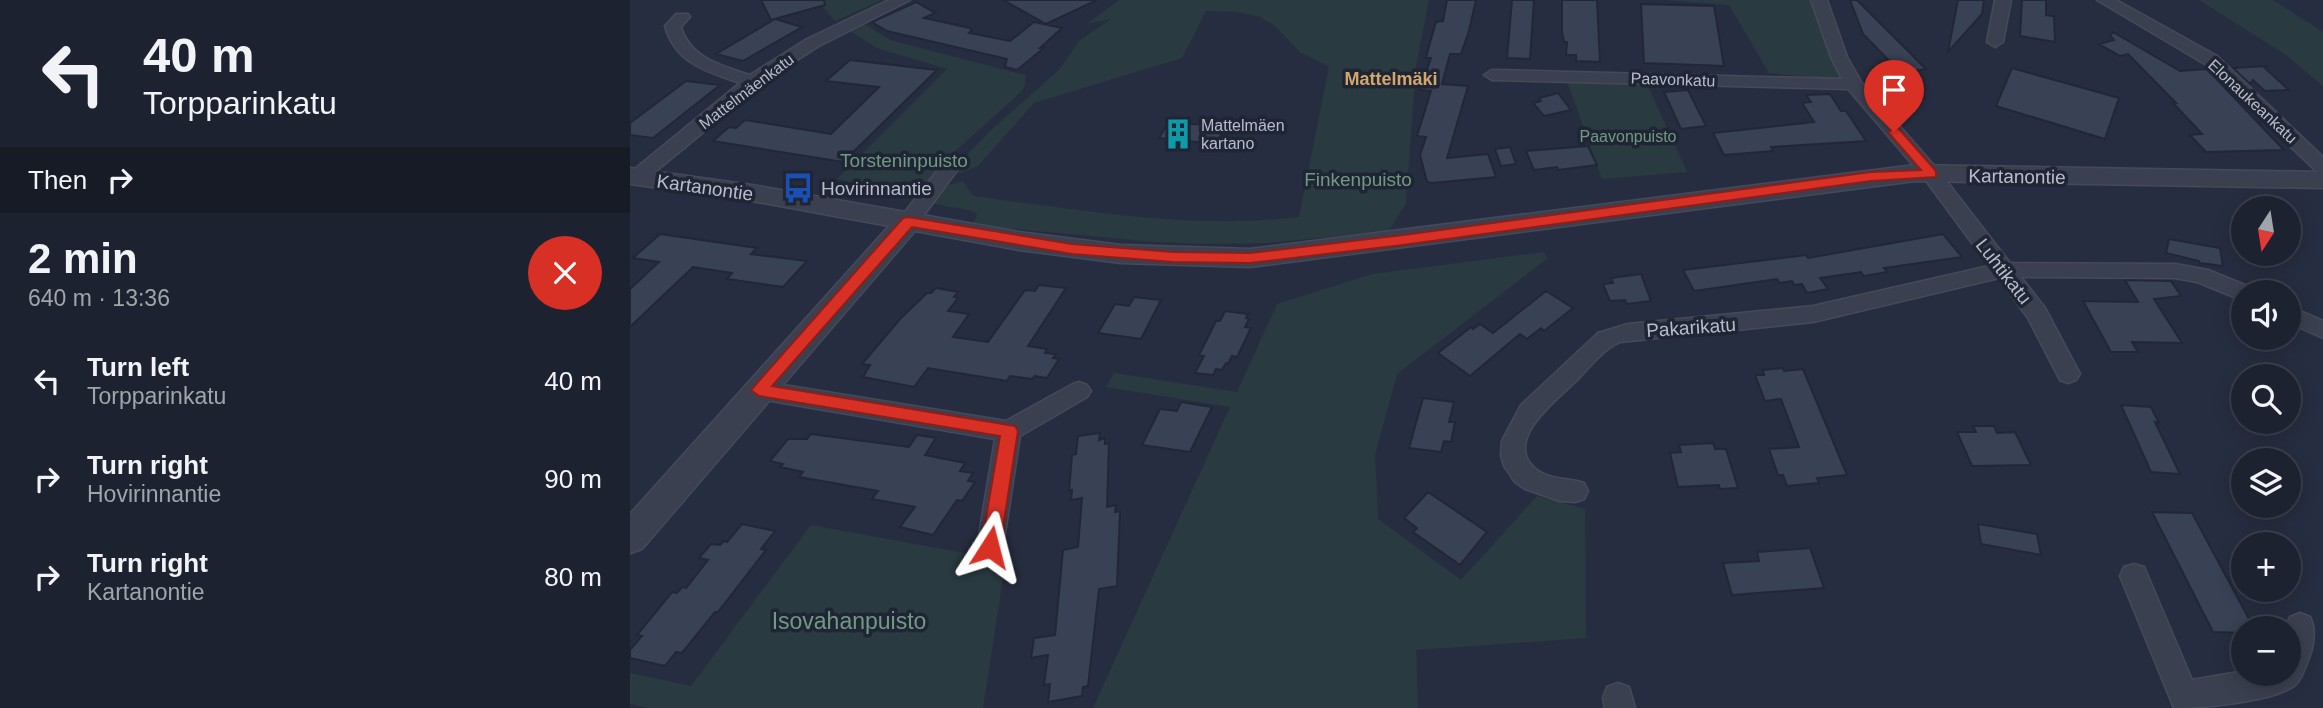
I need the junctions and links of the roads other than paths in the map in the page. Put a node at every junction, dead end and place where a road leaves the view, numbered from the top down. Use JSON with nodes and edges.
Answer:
{"nodes":[{"id":1,"x":902,"y":0,"type":"edge"},
{"id":2,"x":1819,"y":0,"type":"edge"},
{"id":3,"x":2003,"y":0,"type":"edge"},
{"id":4,"x":2105,"y":0,"type":"edge"},
{"id":5,"x":682,"y":17,"type":"dead end"},
{"id":6,"x":1996,"y":42,"type":"dead end"},
{"id":7,"x":1492,"y":75,"type":"dead end"},
{"id":8,"x":753,"y":82,"type":"junction"},
{"id":9,"x":1853,"y":84,"type":"junction"},
{"id":10,"x":955,"y":160,"type":"dead end"},
{"id":11,"x":2323,"y":167,"type":"edge"},
{"id":12,"x":1931,"y":174,"type":"junction"},
{"id":13,"x":633,"y":176,"type":"edge"},
{"id":14,"x":2323,"y":180,"type":"edge"},
{"id":15,"x":908,"y":222,"type":"junction"},
{"id":16,"x":2003,"y":270,"type":"junction"},
{"id":17,"x":2231,"y":288,"type":"edge"},
{"id":18,"x":2301,"y":320,"type":"edge"},
{"id":19,"x":2323,"y":330,"type":"edge"},
{"id":20,"x":2068,"y":374,"type":"dead end"},
{"id":21,"x":759,"y":390,"type":"junction"},
{"id":22,"x":1079,"y":391,"type":"dead end"},
{"id":23,"x":1009,"y":431,"type":"junction"},
{"id":24,"x":1575,"y":491,"type":"dead end"},
{"id":25,"x":631,"y":536,"type":"edge"},
{"id":26,"x":990,"y":547,"type":"dead end"},
{"id":27,"x":2134,"y":576,"type":"dead end"},
{"id":28,"x":2250,"y":686,"type":"edge"},
{"id":29,"x":2186,"y":702,"type":"edge"}],
"edges":[{"from":1,"to":8,"type":"street","name":"Mattelmäenkatu"},
{"from":2,"to":9,"type":"street","name":"Luhtikatu"},
{"from":3,"to":6,"type":"street"},
{"from":4,"to":11,"type":"street","name":"Elonaukeankatu"},
{"from":5,"to":8,"type":"street"},
{"from":7,"to":9,"type":"street","name":"Paavonkatu"},
{"from":8,"to":13,"type":"street","name":"Mattelmäenkatu"},
{"from":9,"to":12,"type":"street","name":"Luhtikatu"},
{"from":10,"to":15,"type":"street"},
{"from":12,"to":14,"type":"street","name":"Kartanontie"},
{"from":12,"to":15,"type":"street","name":"Kartanontie"},
{"from":12,"to":16,"type":"street","name":"Luhtikatu"},
{"from":13,"to":15,"type":"street","name":"Kartanontie"},
{"from":15,"to":21,"type":"street"},
{"from":16,"to":17,"type":"street","name":"Pakarikatu"},
{"from":16,"to":20,"type":"street","name":"Luhtikatu"},
{"from":16,"to":24,"type":"street","name":"Pakarikatu"},
{"from":18,"to":19,"type":"street"},
{"from":21,"to":23,"type":"street"},
{"from":21,"to":25,"type":"street"},
{"from":22,"to":23,"type":"street"},
{"from":23,"to":26,"type":"street"},
{"from":27,"to":29,"type":"street"},
{"from":28,"to":29,"type":"street"}]}
